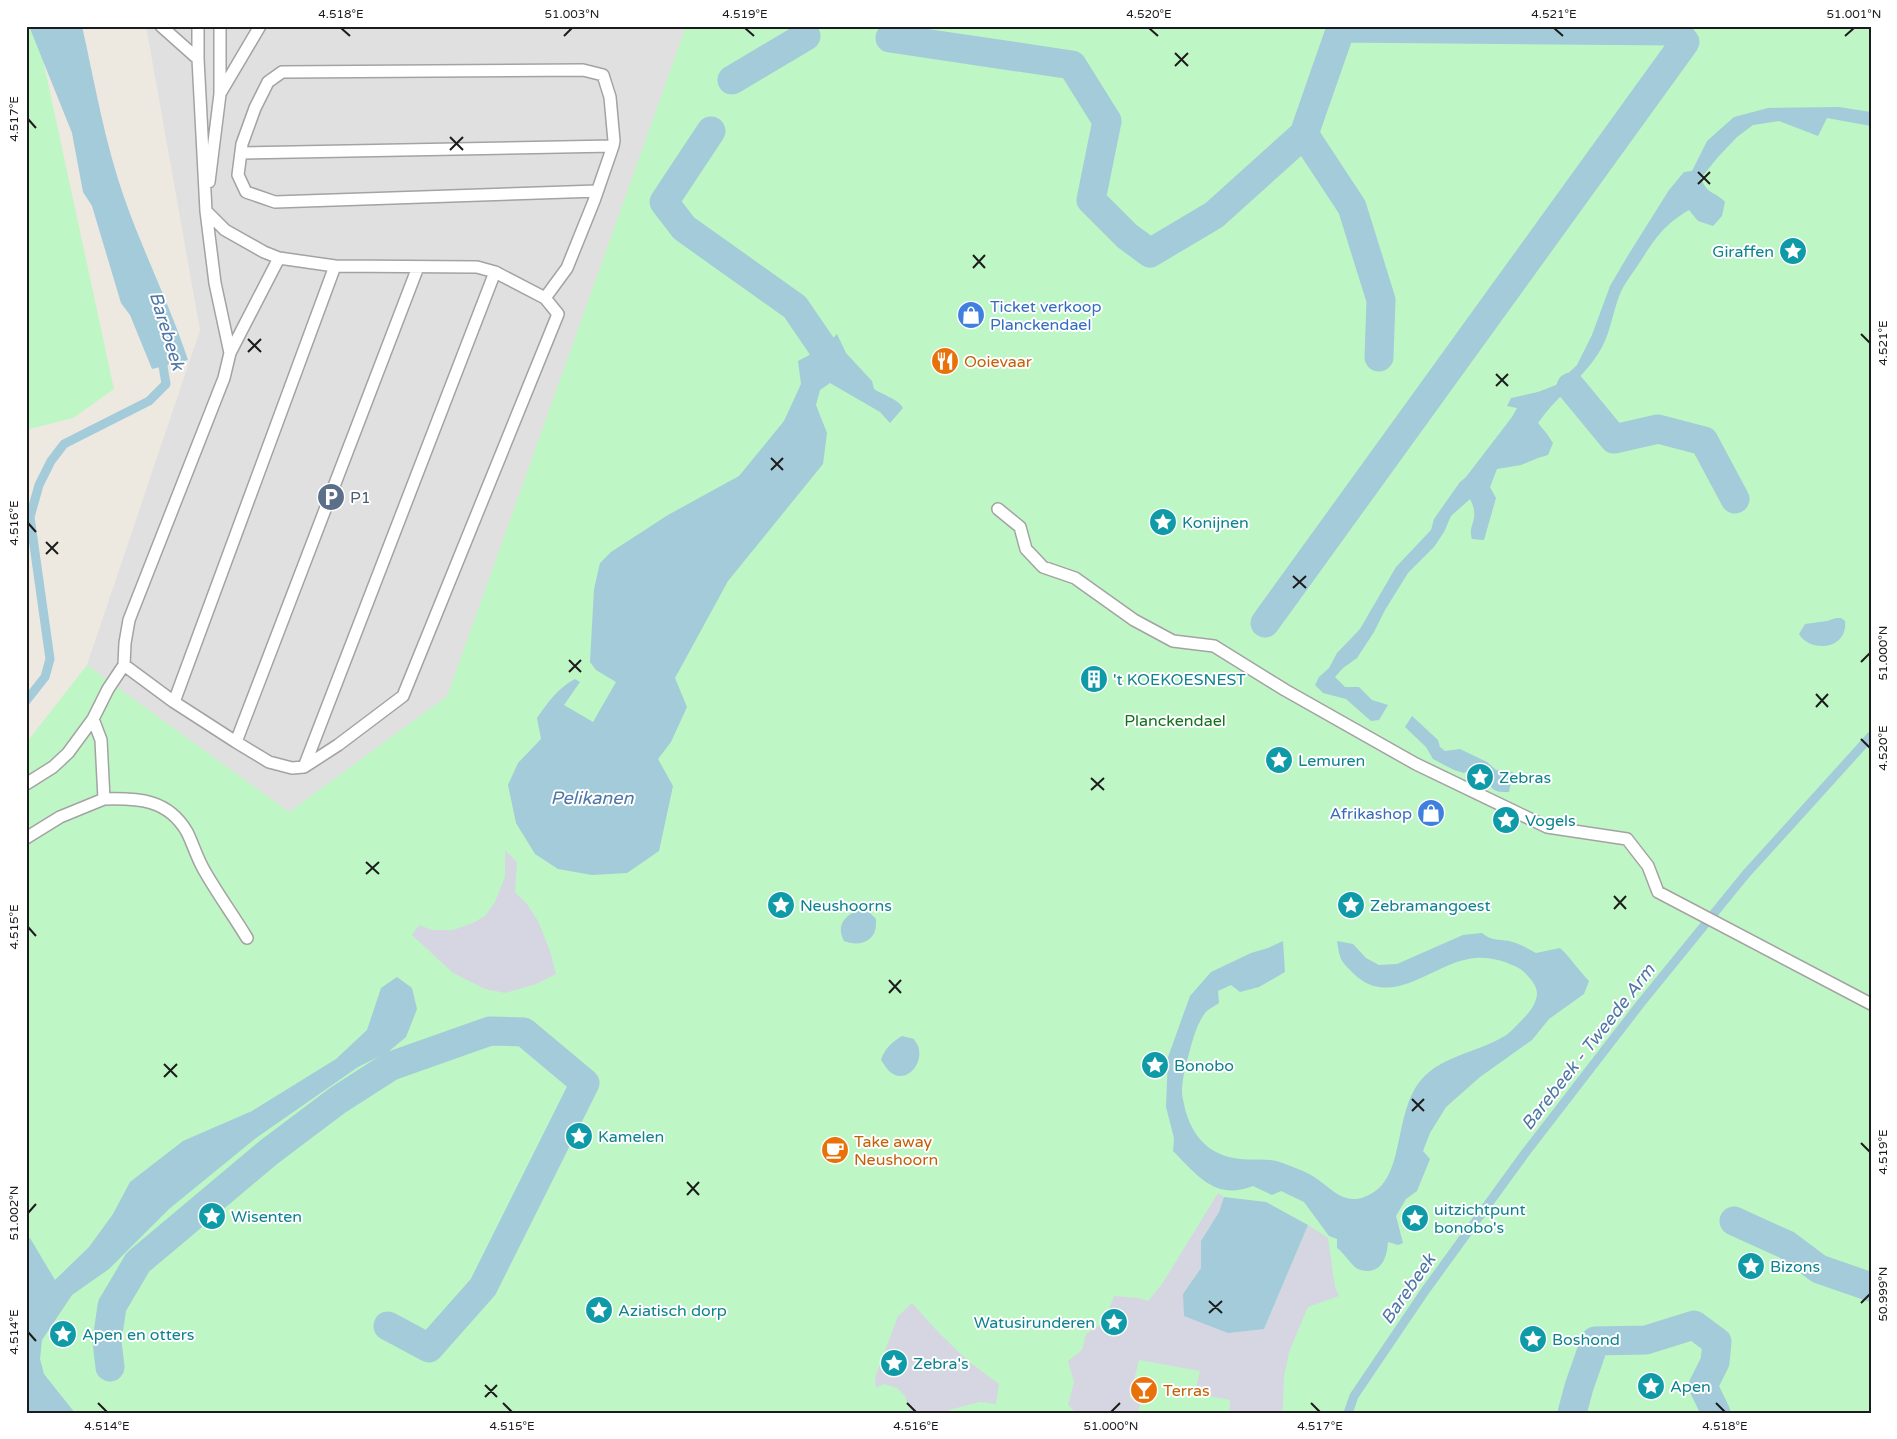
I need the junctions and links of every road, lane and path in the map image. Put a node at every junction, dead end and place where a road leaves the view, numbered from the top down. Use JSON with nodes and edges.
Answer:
{"nodes":[{"id":1,"x":161,"y":26,"type":"edge"},
{"id":2,"x":198,"y":26,"type":"edge"},
{"id":3,"x":220,"y":26,"type":"edge"},
{"id":4,"x":260,"y":26,"type":"edge"},
{"id":5,"x":198,"y":59,"type":"junction"},
{"id":6,"x":220,"y":94,"type":"junction"},
{"id":7,"x":613,"y":146,"type":"junction"},
{"id":8,"x":241,"y":153,"type":"junction"},
{"id":9,"x":597,"y":191,"type":"junction"},
{"id":10,"x":206,"y":211,"type":"junction"},
{"id":11,"x":279,"y":258,"type":"junction"},
{"id":12,"x":335,"y":266,"type":"junction"},
{"id":13,"x":418,"y":267,"type":"junction"},
{"id":14,"x":495,"y":272,"type":"junction"},
{"id":15,"x":545,"y":298,"type":"junction"},
{"id":16,"x":230,"y":353,"type":"junction"},
{"id":17,"x":998,"y":509,"type":"dead end"},
{"id":18,"x":124,"y":665,"type":"junction"},
{"id":19,"x":174,"y":702,"type":"junction"},
{"id":20,"x":93,"y":719,"type":"junction"},
{"id":21,"x":236,"y":742,"type":"junction"},
{"id":22,"x":304,"y":767,"type":"junction"},
{"id":23,"x":26,"y":784,"type":"edge"},
{"id":24,"x":104,"y":799,"type":"junction"},
{"id":25,"x":26,"y":838,"type":"edge"},
{"id":26,"x":247,"y":938,"type":"dead end"},
{"id":27,"x":1871,"y":1004,"type":"edge"}],
"edges":[{"from":1,"to":5,"type":"lane"},
{"from":2,"to":5,"type":"lane"},
{"from":3,"to":6,"type":"lane"},
{"from":4,"to":6,"type":"lane"},
{"from":5,"to":10,"type":"lane"},
{"from":6,"to":10,"type":"lane"},
{"from":7,"to":8,"type":"lane"},
{"from":7,"to":8,"type":"lane"},
{"from":7,"to":9,"type":"lane"},
{"from":8,"to":9,"type":"lane"},
{"from":9,"to":15,"type":"lane"},
{"from":10,"to":11,"type":"lane"},
{"from":10,"to":16,"type":"lane"},
{"from":11,"to":12,"type":"lane"},
{"from":11,"to":16,"type":"lane"},
{"from":12,"to":13,"type":"lane"},
{"from":12,"to":19,"type":"lane"},
{"from":13,"to":14,"type":"lane"},
{"from":13,"to":21,"type":"lane"},
{"from":14,"to":15,"type":"lane"},
{"from":14,"to":22,"type":"lane"},
{"from":15,"to":22,"type":"lane"},
{"from":16,"to":18,"type":"lane"},
{"from":17,"to":27,"type":"lane"},
{"from":18,"to":19,"type":"lane"},
{"from":18,"to":20,"type":"lane"},
{"from":19,"to":21,"type":"lane"},
{"from":20,"to":23,"type":"lane"},
{"from":20,"to":24,"type":"lane"},
{"from":21,"to":22,"type":"lane"},
{"from":24,"to":25,"type":"lane"},
{"from":24,"to":26,"type":"lane"}]}
